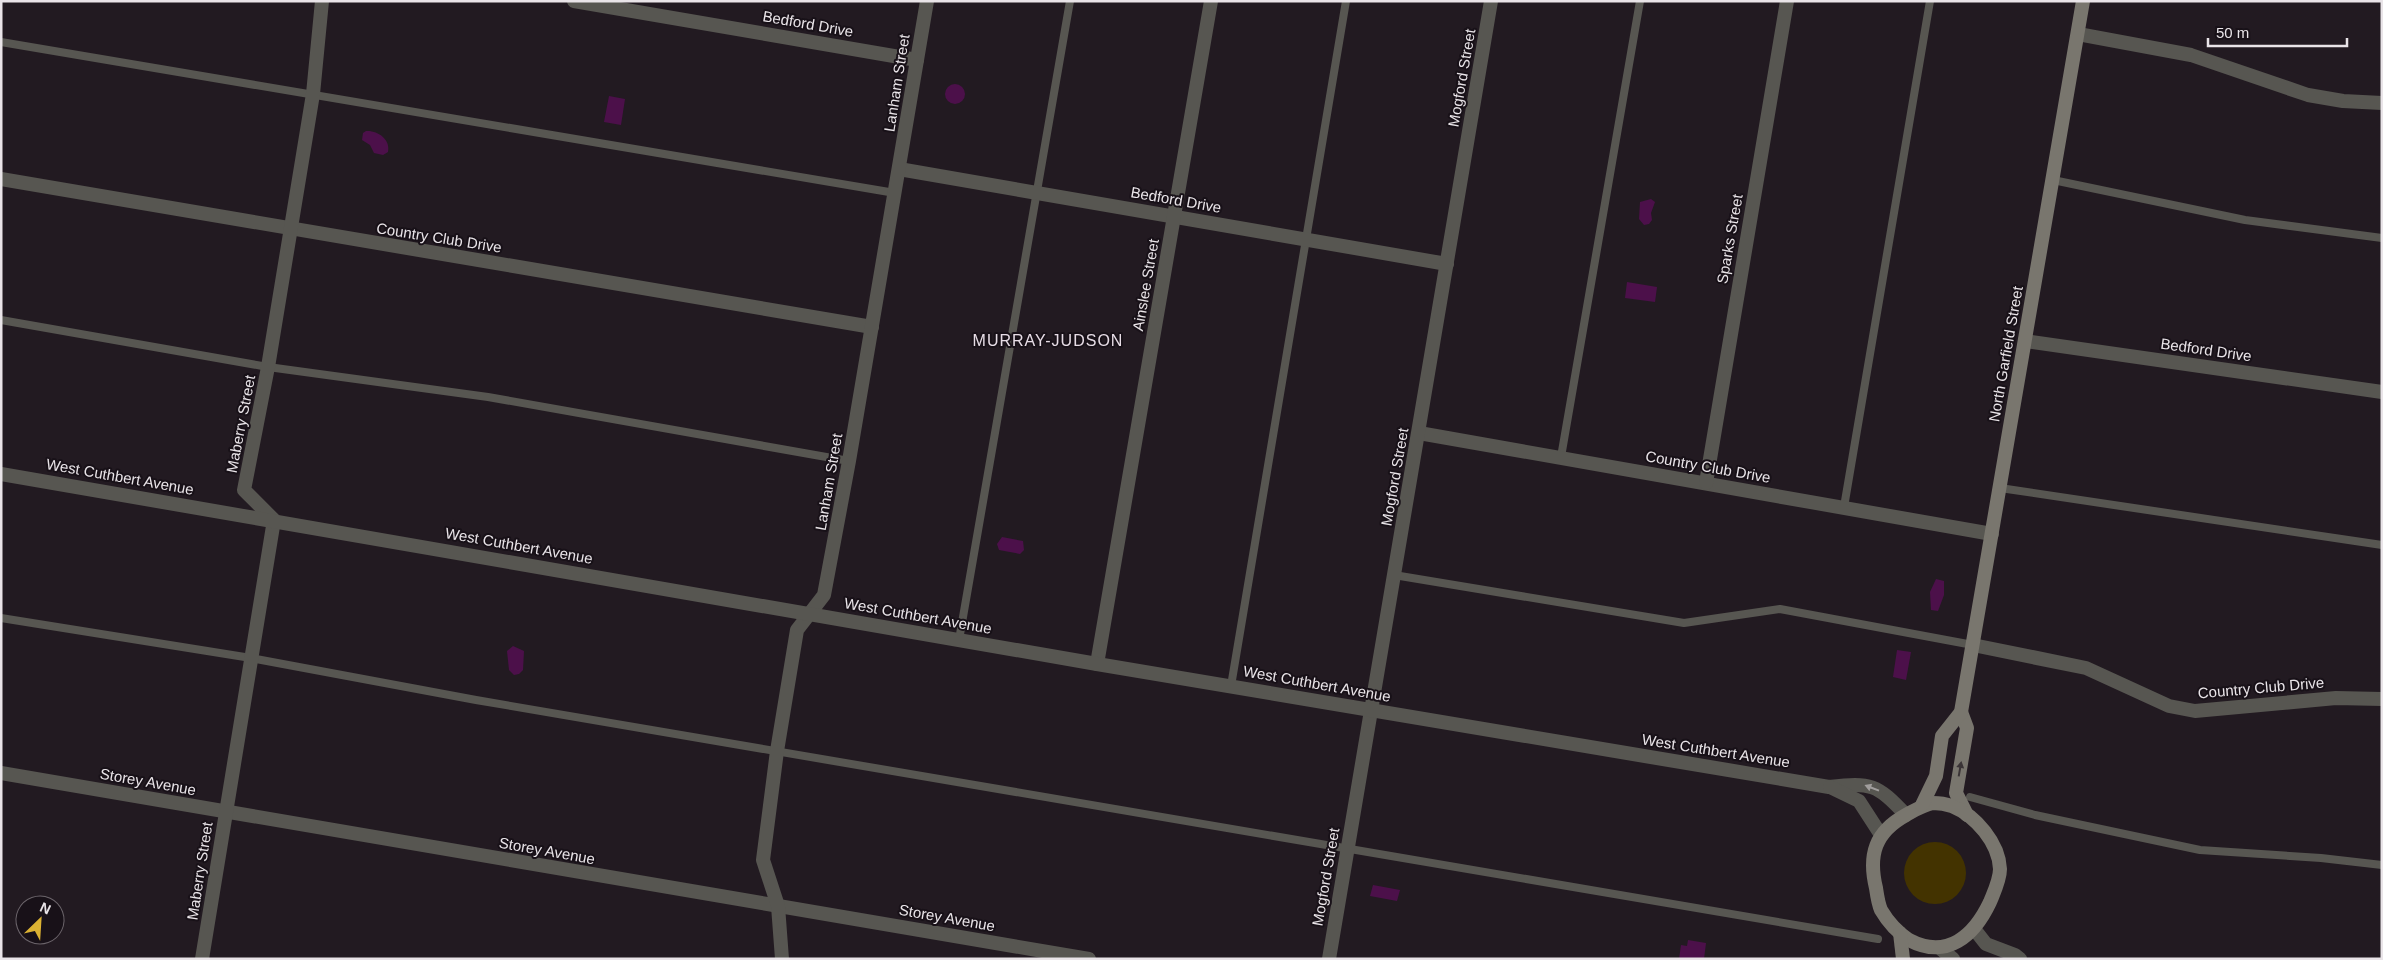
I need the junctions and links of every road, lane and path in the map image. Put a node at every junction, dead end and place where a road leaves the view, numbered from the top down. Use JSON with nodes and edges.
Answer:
{"nodes":[{"id":1,"x":322,"y":1,"type":"edge"},
{"id":2,"x":574,"y":1,"type":"edge"},
{"id":3,"x":927,"y":1,"type":"edge"},
{"id":4,"x":1070,"y":1,"type":"edge"},
{"id":5,"x":1211,"y":1,"type":"edge"},
{"id":6,"x":1346,"y":1,"type":"edge"},
{"id":7,"x":1491,"y":1,"type":"edge"},
{"id":8,"x":1640,"y":1,"type":"edge"},
{"id":9,"x":1787,"y":1,"type":"edge"},
{"id":10,"x":1930,"y":1,"type":"edge"},
{"id":11,"x":2083,"y":1,"type":"edge"},
{"id":12,"x":2078,"y":34,"type":"junction"},
{"id":13,"x":1,"y":42,"type":"edge"},
{"id":14,"x":917,"y":60,"type":"junction"},
{"id":15,"x":314,"y":94,"type":"junction"},
{"id":16,"x":2382,"y":103,"type":"edge"},
{"id":17,"x":899,"y":169,"type":"junction"},
{"id":18,"x":1,"y":179,"type":"edge"},
{"id":19,"x":2052,"y":180,"type":"junction"},
{"id":20,"x":895,"y":193,"type":"junction"},
{"id":21,"x":1036,"y":193,"type":"junction"},
{"id":22,"x":1174,"y":216,"type":"junction"},
{"id":23,"x":290,"y":229,"type":"junction"},
{"id":24,"x":2382,"y":238,"type":"edge"},
{"id":25,"x":1306,"y":240,"type":"junction"},
{"id":26,"x":1447,"y":264,"type":"junction"},
{"id":27,"x":1,"y":320,"type":"edge"},
{"id":28,"x":872,"y":327,"type":"junction"},
{"id":29,"x":2025,"y":341,"type":"junction"},
{"id":30,"x":268,"y":367,"type":"junction"},
{"id":31,"x":2382,"y":392,"type":"edge"},
{"id":32,"x":1419,"y":433,"type":"junction"},
{"id":33,"x":1561,"y":457,"type":"junction"},
{"id":34,"x":850,"y":461,"type":"junction"},
{"id":35,"x":1,"y":474,"type":"edge"},
{"id":36,"x":1706,"y":482,"type":"junction"},
{"id":37,"x":2000,"y":488,"type":"junction"},
{"id":38,"x":1844,"y":507,"type":"junction"},
{"id":39,"x":274,"y":520,"type":"junction"},
{"id":40,"x":1992,"y":534,"type":"junction"},
{"id":41,"x":2382,"y":545,"type":"edge"},
{"id":42,"x":1394,"y":575,"type":"junction"},
{"id":43,"x":811,"y":614,"type":"junction"},
{"id":44,"x":1,"y":618,"type":"edge"},
{"id":45,"x":960,"y":640,"type":"junction"},
{"id":46,"x":1973,"y":644,"type":"junction"},
{"id":47,"x":251,"y":658,"type":"junction"},
{"id":48,"x":1097,"y":664,"type":"junction"},
{"id":49,"x":1231,"y":686,"type":"junction"},
{"id":50,"x":2382,"y":699,"type":"edge"},
{"id":51,"x":1371,"y":710,"type":"junction"},
{"id":52,"x":1961,"y":712,"type":"junction"},
{"id":53,"x":777,"y":751,"type":"junction"},
{"id":54,"x":1,"y":773,"type":"edge"},
{"id":55,"x":1829,"y":787,"type":"junction"},
{"id":56,"x":1970,"y":798,"type":"dead end"},
{"id":57,"x":1922,"y":806,"type":"junction"},
{"id":58,"x":225,"y":812,"type":"junction"},
{"id":59,"x":1906,"y":815,"type":"junction"},
{"id":60,"x":1967,"y":815,"type":"junction"},
{"id":61,"x":1881,"y":835,"type":"junction"},
{"id":62,"x":1348,"y":848,"type":"junction"},
{"id":63,"x":2382,"y":866,"type":"edge"},
{"id":64,"x":778,"y":906,"type":"junction"},
{"id":65,"x":1975,"y":930,"type":"junction"},
{"id":66,"x":1900,"y":933,"type":"junction"},
{"id":67,"x":1878,"y":939,"type":"dead end"},
{"id":68,"x":1938,"y":953,"type":"edge"},
{"id":69,"x":202,"y":959,"type":"edge"},
{"id":70,"x":782,"y":959,"type":"edge"},
{"id":71,"x":1088,"y":959,"type":"edge"},
{"id":72,"x":1329,"y":959,"type":"edge"},
{"id":73,"x":1903,"y":959,"type":"edge"},
{"id":74,"x":1953,"y":959,"type":"edge"},
{"id":75,"x":2020,"y":959,"type":"edge"}],
"edges":[{"from":1,"to":15,"type":"street","name":"Maberry Street"},
{"from":2,"to":14,"type":"street","name":"Bedford Drive"},
{"from":3,"to":14,"type":"street","name":"Lanham Street"},
{"from":4,"to":21,"type":"lane"},
{"from":5,"to":22,"type":"street","name":"Ainslee Street"},
{"from":6,"to":25,"type":"lane"},
{"from":7,"to":26,"type":"street","name":"Mogford Street"},
{"from":8,"to":33,"type":"lane"},
{"from":9,"to":36,"type":"street","name":"Sparks Street"},
{"from":10,"to":38,"type":"lane"},
{"from":11,"to":12,"type":"main road","name":"North Garfield Street"},
{"from":12,"to":16,"type":"street"},
{"from":12,"to":19,"type":"main road","name":"North Garfield Street"},
{"from":13,"to":15,"type":"lane"},
{"from":14,"to":17,"type":"street","name":"Lanham Street"},
{"from":15,"to":20,"type":"lane"},
{"from":15,"to":23,"type":"street","name":"Maberry Street"},
{"from":17,"to":20,"type":"street","name":"Lanham Street"},
{"from":17,"to":21,"type":"street","name":"Bedford Drive"},
{"from":18,"to":23,"type":"street","name":"Country Club Drive"},
{"from":19,"to":24,"type":"lane"},
{"from":19,"to":29,"type":"main road","name":"North Garfield Street"},
{"from":20,"to":28,"type":"street","name":"Lanham Street"},
{"from":21,"to":22,"type":"street","name":"Bedford Drive"},
{"from":21,"to":45,"type":"lane"},
{"from":22,"to":25,"type":"street","name":"Bedford Drive"},
{"from":22,"to":48,"type":"street","name":"Ainslee Street"},
{"from":23,"to":28,"type":"street","name":"Country Club Drive"},
{"from":23,"to":30,"type":"street","name":"Maberry Street"},
{"from":25,"to":26,"type":"street","name":"Bedford Drive"},
{"from":25,"to":49,"type":"lane"},
{"from":26,"to":32,"type":"street","name":"Mogford Street"},
{"from":27,"to":30,"type":"lane"},
{"from":28,"to":34,"type":"street","name":"Lanham Street"},
{"from":29,"to":31,"type":"street","name":"Bedford Drive"},
{"from":29,"to":37,"type":"main road","name":"North Garfield Street"},
{"from":30,"to":34,"type":"lane"},
{"from":30,"to":39,"type":"street","name":"Maberry Street"},
{"from":32,"to":33,"type":"street","name":"Country Club Drive"},
{"from":32,"to":42,"type":"street","name":"Mogford Street"},
{"from":33,"to":36,"type":"street","name":"Country Club Drive"},
{"from":34,"to":43,"type":"street","name":"Lanham Street"},
{"from":35,"to":39,"type":"street","name":"West Cuthbert Avenue"},
{"from":36,"to":38,"type":"street","name":"Country Club Drive"},
{"from":37,"to":40,"type":"main road","name":"North Garfield Street"},
{"from":37,"to":41,"type":"lane"},
{"from":38,"to":40,"type":"street","name":"Country Club Drive"},
{"from":39,"to":43,"type":"street","name":"West Cuthbert Avenue"},
{"from":39,"to":47,"type":"street","name":"Maberry Street"},
{"from":40,"to":46,"type":"main road","name":"North Garfield Street"},
{"from":42,"to":46,"type":"lane"},
{"from":42,"to":51,"type":"street","name":"Mogford Street"},
{"from":43,"to":45,"type":"street","name":"West Cuthbert Avenue"},
{"from":43,"to":53,"type":"street","name":"Lanham Street"},
{"from":44,"to":47,"type":"lane"},
{"from":45,"to":48,"type":"street","name":"West Cuthbert Avenue"},
{"from":46,"to":50,"type":"street","name":"Country Club Drive"},
{"from":46,"to":52,"type":"main road","name":"North Garfield Street"},
{"from":47,"to":53,"type":"lane"},
{"from":47,"to":58,"type":"street","name":"Maberry Street"},
{"from":48,"to":49,"type":"street","name":"West Cuthbert Avenue"},
{"from":49,"to":51,"type":"street","name":"West Cuthbert Avenue"},
{"from":51,"to":55,"type":"street","name":"West Cuthbert Avenue"},
{"from":51,"to":62,"type":"street","name":"Mogford Street"},
{"from":52,"to":57,"type":"main road"},
{"from":60,"to":52,"type":"main road","one_way":true},
{"from":53,"to":62,"type":"lane"},
{"from":53,"to":64,"type":"street","name":"Lanham Street"},
{"from":54,"to":58,"type":"street","name":"Storey Avenue"},
{"from":59,"to":55,"type":"street","name":"West Cuthbert Avenue","one_way":true},
{"from":55,"to":61,"type":"street","name":"West Cuthbert Avenue"},
{"from":56,"to":63,"type":"lane"},
{"from":57,"to":59,"type":"main road"},
{"from":57,"to":60,"type":"main road"},
{"from":58,"to":64,"type":"street","name":"Storey Avenue"},
{"from":58,"to":69,"type":"street","name":"Maberry Street"},
{"from":59,"to":61,"type":"main road"},
{"from":60,"to":65,"type":"main road"},
{"from":61,"to":66,"type":"main road"},
{"from":62,"to":67,"type":"lane"},
{"from":62,"to":72,"type":"street","name":"Mogford Street"},
{"from":64,"to":70,"type":"street","name":"Lanham Street"},
{"from":64,"to":71,"type":"street","name":"Storey Avenue"},
{"from":65,"to":68,"type":"main road"},
{"from":65,"to":75,"type":"street"},
{"from":66,"to":68,"type":"main road"},
{"from":66,"to":73,"type":"main road"},
{"from":68,"to":74,"type":"street"}]}
